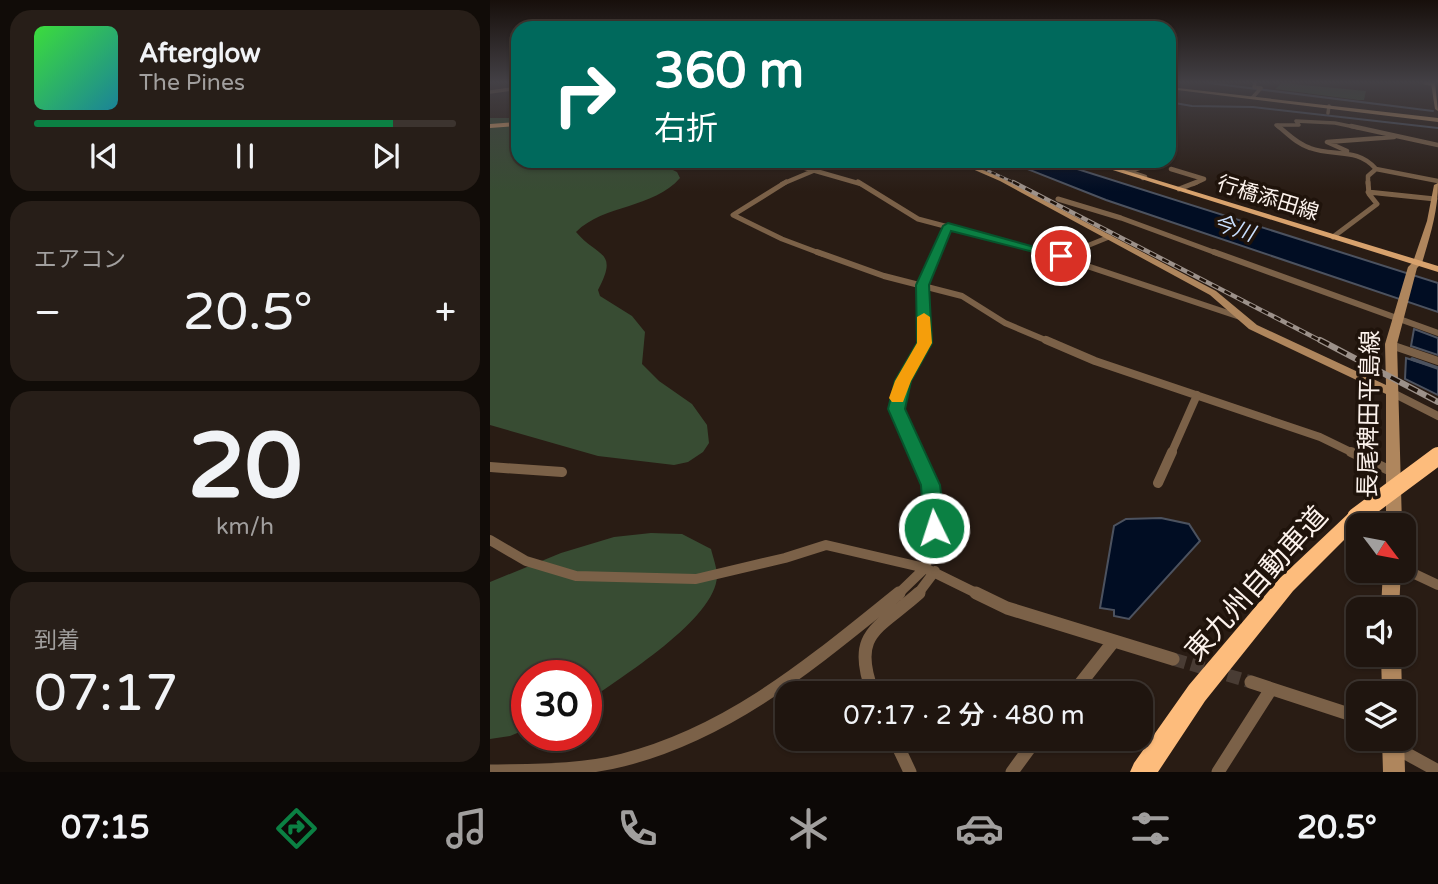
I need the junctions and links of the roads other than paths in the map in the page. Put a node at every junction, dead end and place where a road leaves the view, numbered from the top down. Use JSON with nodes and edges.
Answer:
{"nodes":[{"id":1,"x":511,"y":124,"type":"edge"},
{"id":2,"x":490,"y":126,"type":"edge"},
{"id":3,"x":1396,"y":137,"type":"junction"},
{"id":4,"x":1438,"y":145,"type":"edge"},
{"id":5,"x":1350,"y":152,"type":"junction"},
{"id":6,"x":804,"y":168,"type":"edge"},
{"id":7,"x":817,"y":168,"type":"edge"},
{"id":8,"x":974,"y":168,"type":"edge"},
{"id":9,"x":1110,"y":168,"type":"edge"},
{"id":10,"x":1121,"y":168,"type":"edge"},
{"id":11,"x":1140,"y":168,"type":"edge"},
{"id":12,"x":1171,"y":169,"type":"dead end"},
{"id":13,"x":1376,"y":169,"type":"junction"},
{"id":14,"x":811,"y":170,"type":"junction"},
{"id":15,"x":1131,"y":171,"type":"junction"},
{"id":16,"x":1143,"y":178,"type":"junction"},
{"id":17,"x":1438,"y":183,"type":"edge"},
{"id":18,"x":1179,"y":190,"type":"junction"},
{"id":19,"x":1368,"y":192,"type":"junction"},
{"id":20,"x":1058,"y":199,"type":"dead end"},
{"id":21,"x":1435,"y":200,"type":"junction"},
{"id":22,"x":948,"y":226,"type":"junction"},
{"id":23,"x":1109,"y":237,"type":"junction"},
{"id":24,"x":1333,"y":237,"type":"junction"},
{"id":25,"x":1061,"y":256,"type":"junction"},
{"id":26,"x":1415,"y":265,"type":"junction"},
{"id":27,"x":1438,"y":269,"type":"edge"},
{"id":28,"x":922,"y":285,"type":"junction"},
{"id":29,"x":1204,"y":303,"type":"junction"},
{"id":30,"x":1229,"y":306,"type":"junction"},
{"id":31,"x":1397,"y":316,"type":"junction"},
{"id":32,"x":1240,"y":317,"type":"junction"},
{"id":33,"x":1438,"y":333,"type":"edge"},
{"id":34,"x":1391,"y":345,"type":"junction"},
{"id":35,"x":1438,"y":361,"type":"edge"},
{"id":36,"x":1391,"y":392,"type":"junction"},
{"id":37,"x":1197,"y":395,"type":"junction"},
{"id":38,"x":1438,"y":416,"type":"edge"},
{"id":39,"x":1438,"y":456,"type":"edge"},
{"id":40,"x":490,"y":467,"type":"edge"},
{"id":41,"x":562,"y":472,"type":"dead end"},
{"id":42,"x":1395,"y":472,"type":"junction"},
{"id":43,"x":1158,"y":483,"type":"dead end"},
{"id":44,"x":1394,"y":513,"type":"edge"},
{"id":45,"x":490,"y":540,"type":"edge"},
{"id":46,"x":930,"y":569,"type":"junction"},
{"id":47,"x":1416,"y":575,"type":"edge"},
{"id":48,"x":1438,"y":585,"type":"edge"},
{"id":49,"x":1112,"y":642,"type":"junction"},
{"id":50,"x":1173,"y":659,"type":"tunnel mouth"},
{"id":51,"x":868,"y":681,"type":"edge"},
{"id":52,"x":1082,"y":681,"type":"edge"},
{"id":53,"x":1251,"y":682,"type":"tunnel mouth"},
{"id":54,"x":1271,"y":689,"type":"junction"},
{"id":55,"x":1346,"y":713,"type":"edge"},
{"id":56,"x":900,"y":751,"type":"edge"},
{"id":57,"x":1027,"y":751,"type":"edge"},
{"id":58,"x":1393,"y":751,"type":"edge"},
{"id":59,"x":1407,"y":751,"type":"edge"},
{"id":60,"x":490,"y":771,"type":"edge"},
{"id":61,"x":1438,"y":771,"type":"edge"},
{"id":62,"x":910,"y":772,"type":"edge"},
{"id":63,"x":1012,"y":772,"type":"edge"},
{"id":64,"x":1143,"y":772,"type":"edge"},
{"id":65,"x":1218,"y":772,"type":"edge"},
{"id":66,"x":1394,"y":772,"type":"edge"}],
"edges":[{"from":1,"to":2,"type":"main road"},
{"from":3,"to":4,"type":"street"},
{"from":3,"to":5,"type":"street"},
{"from":3,"to":5,"type":"street"},
{"from":5,"to":13,"type":"street"},
{"from":6,"to":14,"type":"street"},
{"from":7,"to":14,"type":"street"},
{"from":8,"to":23,"type":"street"},
{"from":9,"to":16,"type":"main road","name":"行橋添田線"},
{"from":10,"to":15,"type":"street"},
{"from":11,"to":15,"type":"street"},
{"from":12,"to":18,"type":"street"},
{"from":13,"to":17,"type":"street"},
{"from":13,"to":19,"type":"street"},
{"from":14,"to":22,"type":"street"},
{"from":14,"to":28,"type":"street"},
{"from":15,"to":16,"type":"street"},
{"from":16,"to":18,"type":"main road","name":"行橋添田線"},
{"from":17,"to":21,"type":"main road","name":"長尾稗田平島線"},
{"from":18,"to":24,"type":"main road","name":"行橋添田線"},
{"from":19,"to":21,"type":"street"},
{"from":19,"to":24,"type":"street"},
{"from":20,"to":31,"type":"street"},
{"from":21,"to":26,"type":"main road","name":"長尾稗田平島線"},
{"from":22,"to":25,"type":"street"},
{"from":22,"to":28,"type":"street"},
{"from":23,"to":25,"type":"street"},
{"from":23,"to":30,"type":"street"},
{"from":24,"to":26,"type":"main road","name":"行橋添田線"},
{"from":25,"to":29,"type":"street"},
{"from":26,"to":27,"type":"main road","name":"行橋添田線"},
{"from":26,"to":31,"type":"main road","name":"長尾稗田平島線"},
{"from":28,"to":37,"type":"street"},
{"from":28,"to":46,"type":"street"},
{"from":29,"to":30,"type":"street"},
{"from":29,"to":32,"type":"street"},
{"from":30,"to":32,"type":"street"},
{"from":31,"to":33,"type":"street"},
{"from":31,"to":34,"type":"main road","name":"長尾稗田平島線"},
{"from":32,"to":36,"type":"street"},
{"from":34,"to":35,"type":"street"},
{"from":34,"to":36,"type":"main road","name":"長尾稗田平島線"},
{"from":36,"to":38,"type":"street"},
{"from":36,"to":42,"type":"main road","name":"長尾稗田平島線"},
{"from":37,"to":42,"type":"street"},
{"from":37,"to":43,"type":"street"},
{"from":39,"to":64,"type":"highway","name":"東九州自動車道","bridge":true},
{"from":40,"to":41,"type":"street"},
{"from":42,"to":44,"type":"main road","name":"長尾稗田平島線"},
{"from":45,"to":46,"type":"street"},
{"from":46,"to":49,"type":"street"},
{"from":46,"to":51,"type":"street"},
{"from":46,"to":60,"type":"street"},
{"from":47,"to":48,"type":"street"},
{"from":49,"to":50,"type":"street"},
{"from":49,"to":52,"type":"street"},
{"from":53,"to":54,"type":"street"},
{"from":54,"to":55,"type":"street"},
{"from":54,"to":65,"type":"street"},
{"from":56,"to":62,"type":"street"},
{"from":57,"to":63,"type":"street"},
{"from":58,"to":66,"type":"main road"},
{"from":59,"to":61,"type":"street"}]}
